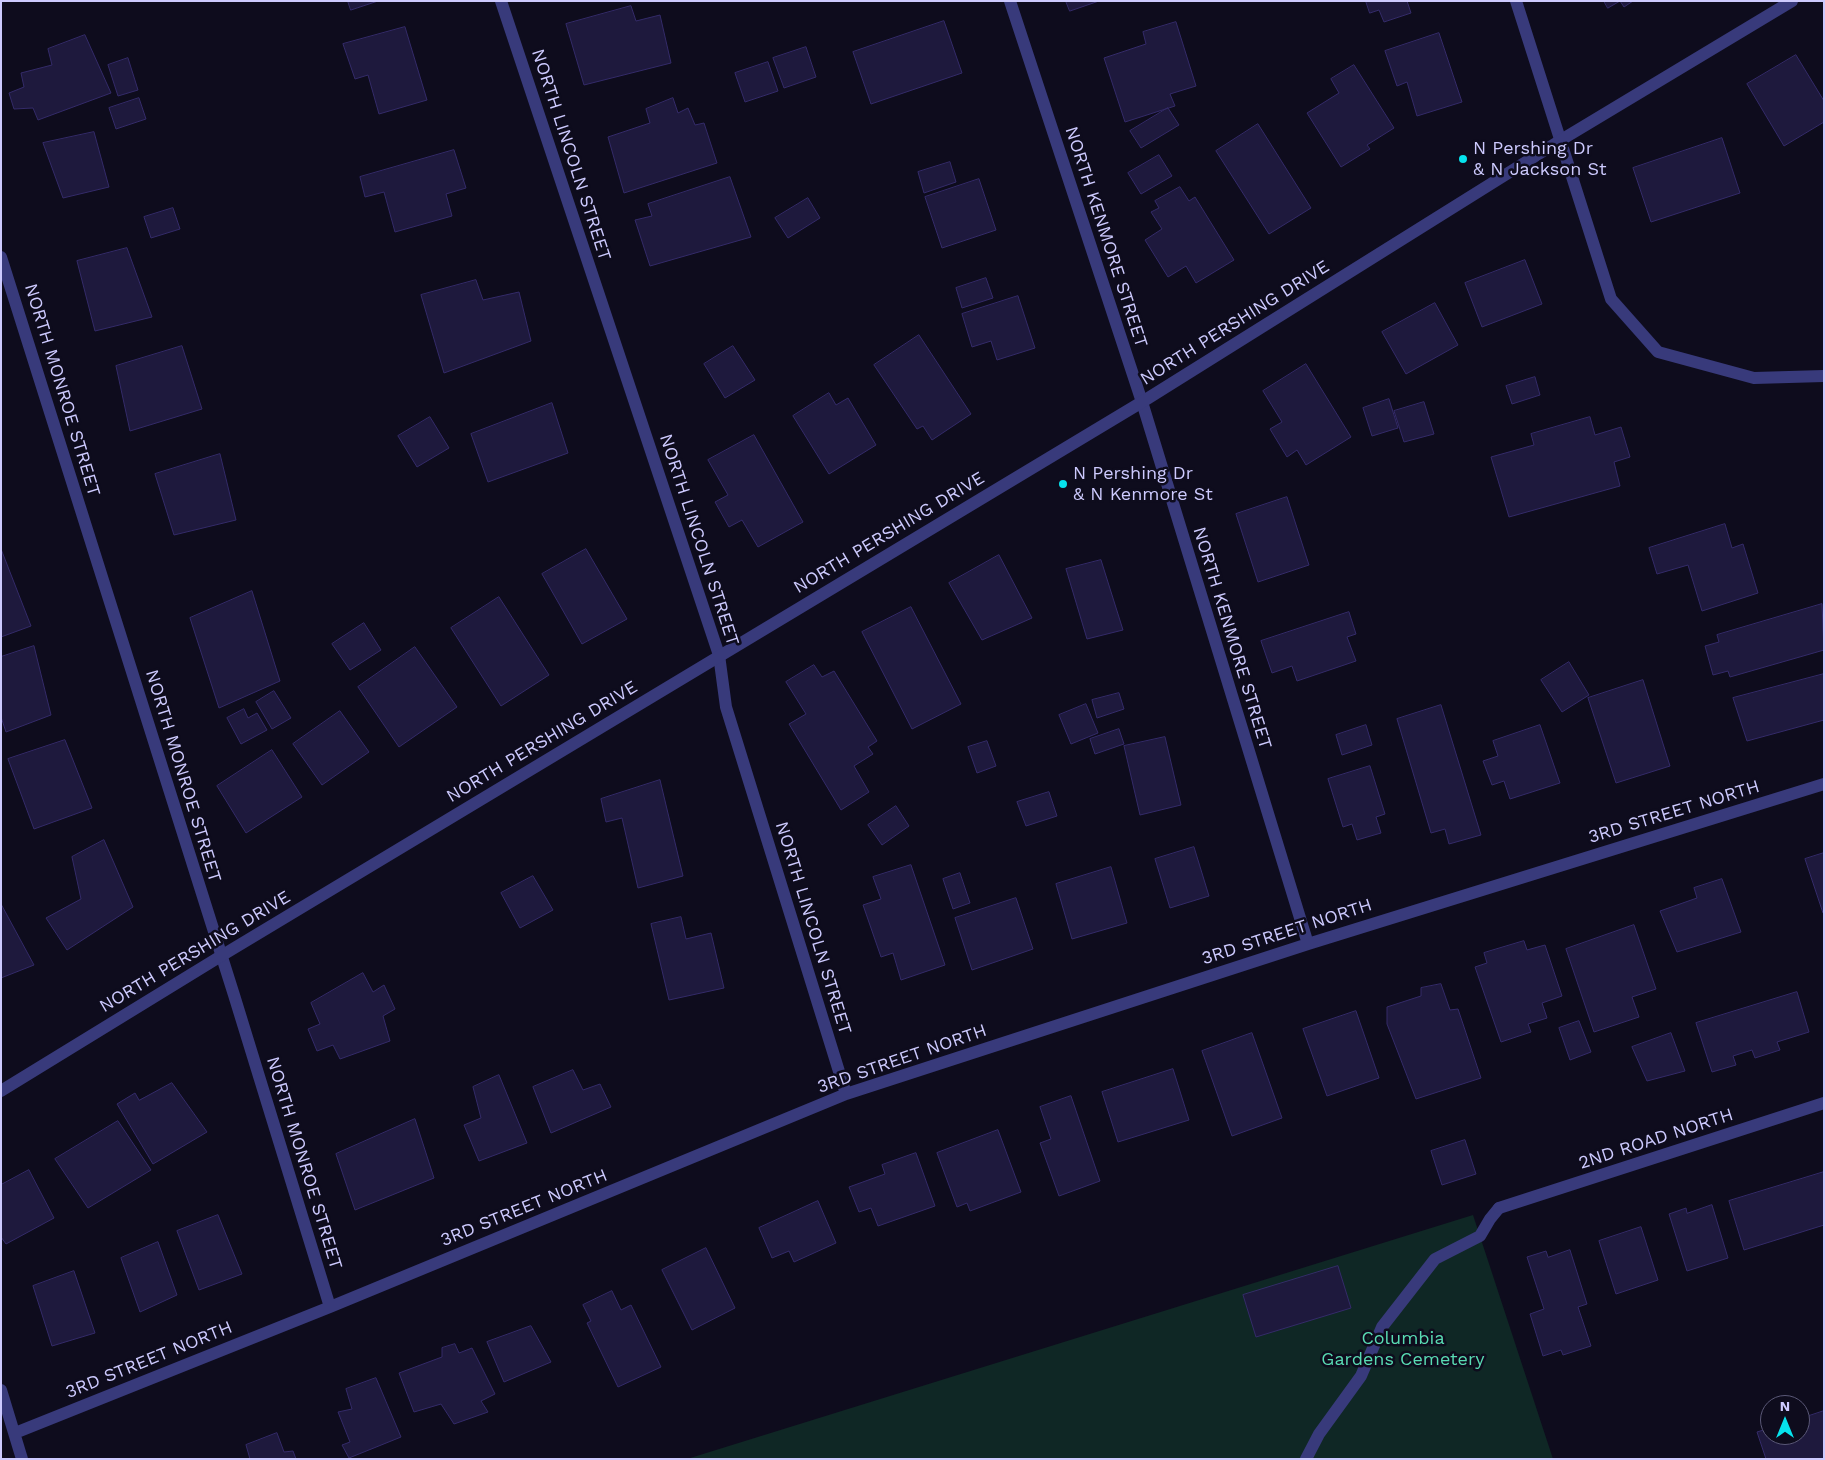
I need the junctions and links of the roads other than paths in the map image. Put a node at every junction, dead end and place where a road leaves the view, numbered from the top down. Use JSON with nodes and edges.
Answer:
{"nodes":[{"id":1,"x":501,"y":1,"type":"edge"},
{"id":2,"x":1010,"y":1,"type":"edge"},
{"id":3,"x":1516,"y":1,"type":"edge"},
{"id":4,"x":1792,"y":1,"type":"edge"},
{"id":5,"x":1561,"y":140,"type":"junction"},
{"id":6,"x":1,"y":257,"type":"edge"},
{"id":7,"x":1823,"y":380,"type":"edge"},
{"id":8,"x":1142,"y":402,"type":"junction"},
{"id":9,"x":719,"y":655,"type":"junction"},
{"id":10,"x":1824,"y":784,"type":"edge"},
{"id":11,"x":1308,"y":944,"type":"junction"},
{"id":12,"x":221,"y":956,"type":"junction"},
{"id":13,"x":1,"y":1091,"type":"edge"},
{"id":14,"x":846,"y":1094,"type":"junction"},
{"id":15,"x":1824,"y":1103,"type":"edge"},
{"id":16,"x":330,"y":1307,"type":"junction"},
{"id":17,"x":1,"y":1390,"type":"edge"},
{"id":18,"x":15,"y":1432,"type":"junction"},
{"id":19,"x":22,"y":1459,"type":"edge"},
{"id":20,"x":1306,"y":1459,"type":"edge"}],
"edges":[{"from":1,"to":9,"type":"street","name":"NORTH LINCOLN STREET"},
{"from":2,"to":8,"type":"street","name":"NORTH KENMORE STREET"},
{"from":3,"to":5,"type":"street"},
{"from":4,"to":5,"type":"street","name":"NORTH PERSHING DRIVE"},
{"from":5,"to":7,"type":"street"},
{"from":5,"to":8,"type":"street","name":"NORTH PERSHING DRIVE"},
{"from":6,"to":12,"type":"street","name":"NORTH MONROE STREET"},
{"from":8,"to":9,"type":"street","name":"NORTH PERSHING DRIVE"},
{"from":8,"to":11,"type":"street","name":"NORTH KENMORE STREET"},
{"from":9,"to":12,"type":"street","name":"NORTH PERSHING DRIVE"},
{"from":9,"to":14,"type":"street","name":"NORTH LINCOLN STREET"},
{"from":10,"to":11,"type":"street","name":"3RD STREET NORTH"},
{"from":11,"to":14,"type":"street","name":"3RD STREET NORTH"},
{"from":12,"to":13,"type":"street","name":"NORTH PERSHING DRIVE"},
{"from":12,"to":16,"type":"street","name":"NORTH MONROE STREET"},
{"from":14,"to":16,"type":"street","name":"3RD STREET NORTH"},
{"from":15,"to":20,"type":"street","name":"2ND ROAD NORTH"},
{"from":16,"to":18,"type":"street","name":"3RD STREET NORTH"},
{"from":17,"to":18,"type":"street"},
{"from":18,"to":19,"type":"street"}]}
